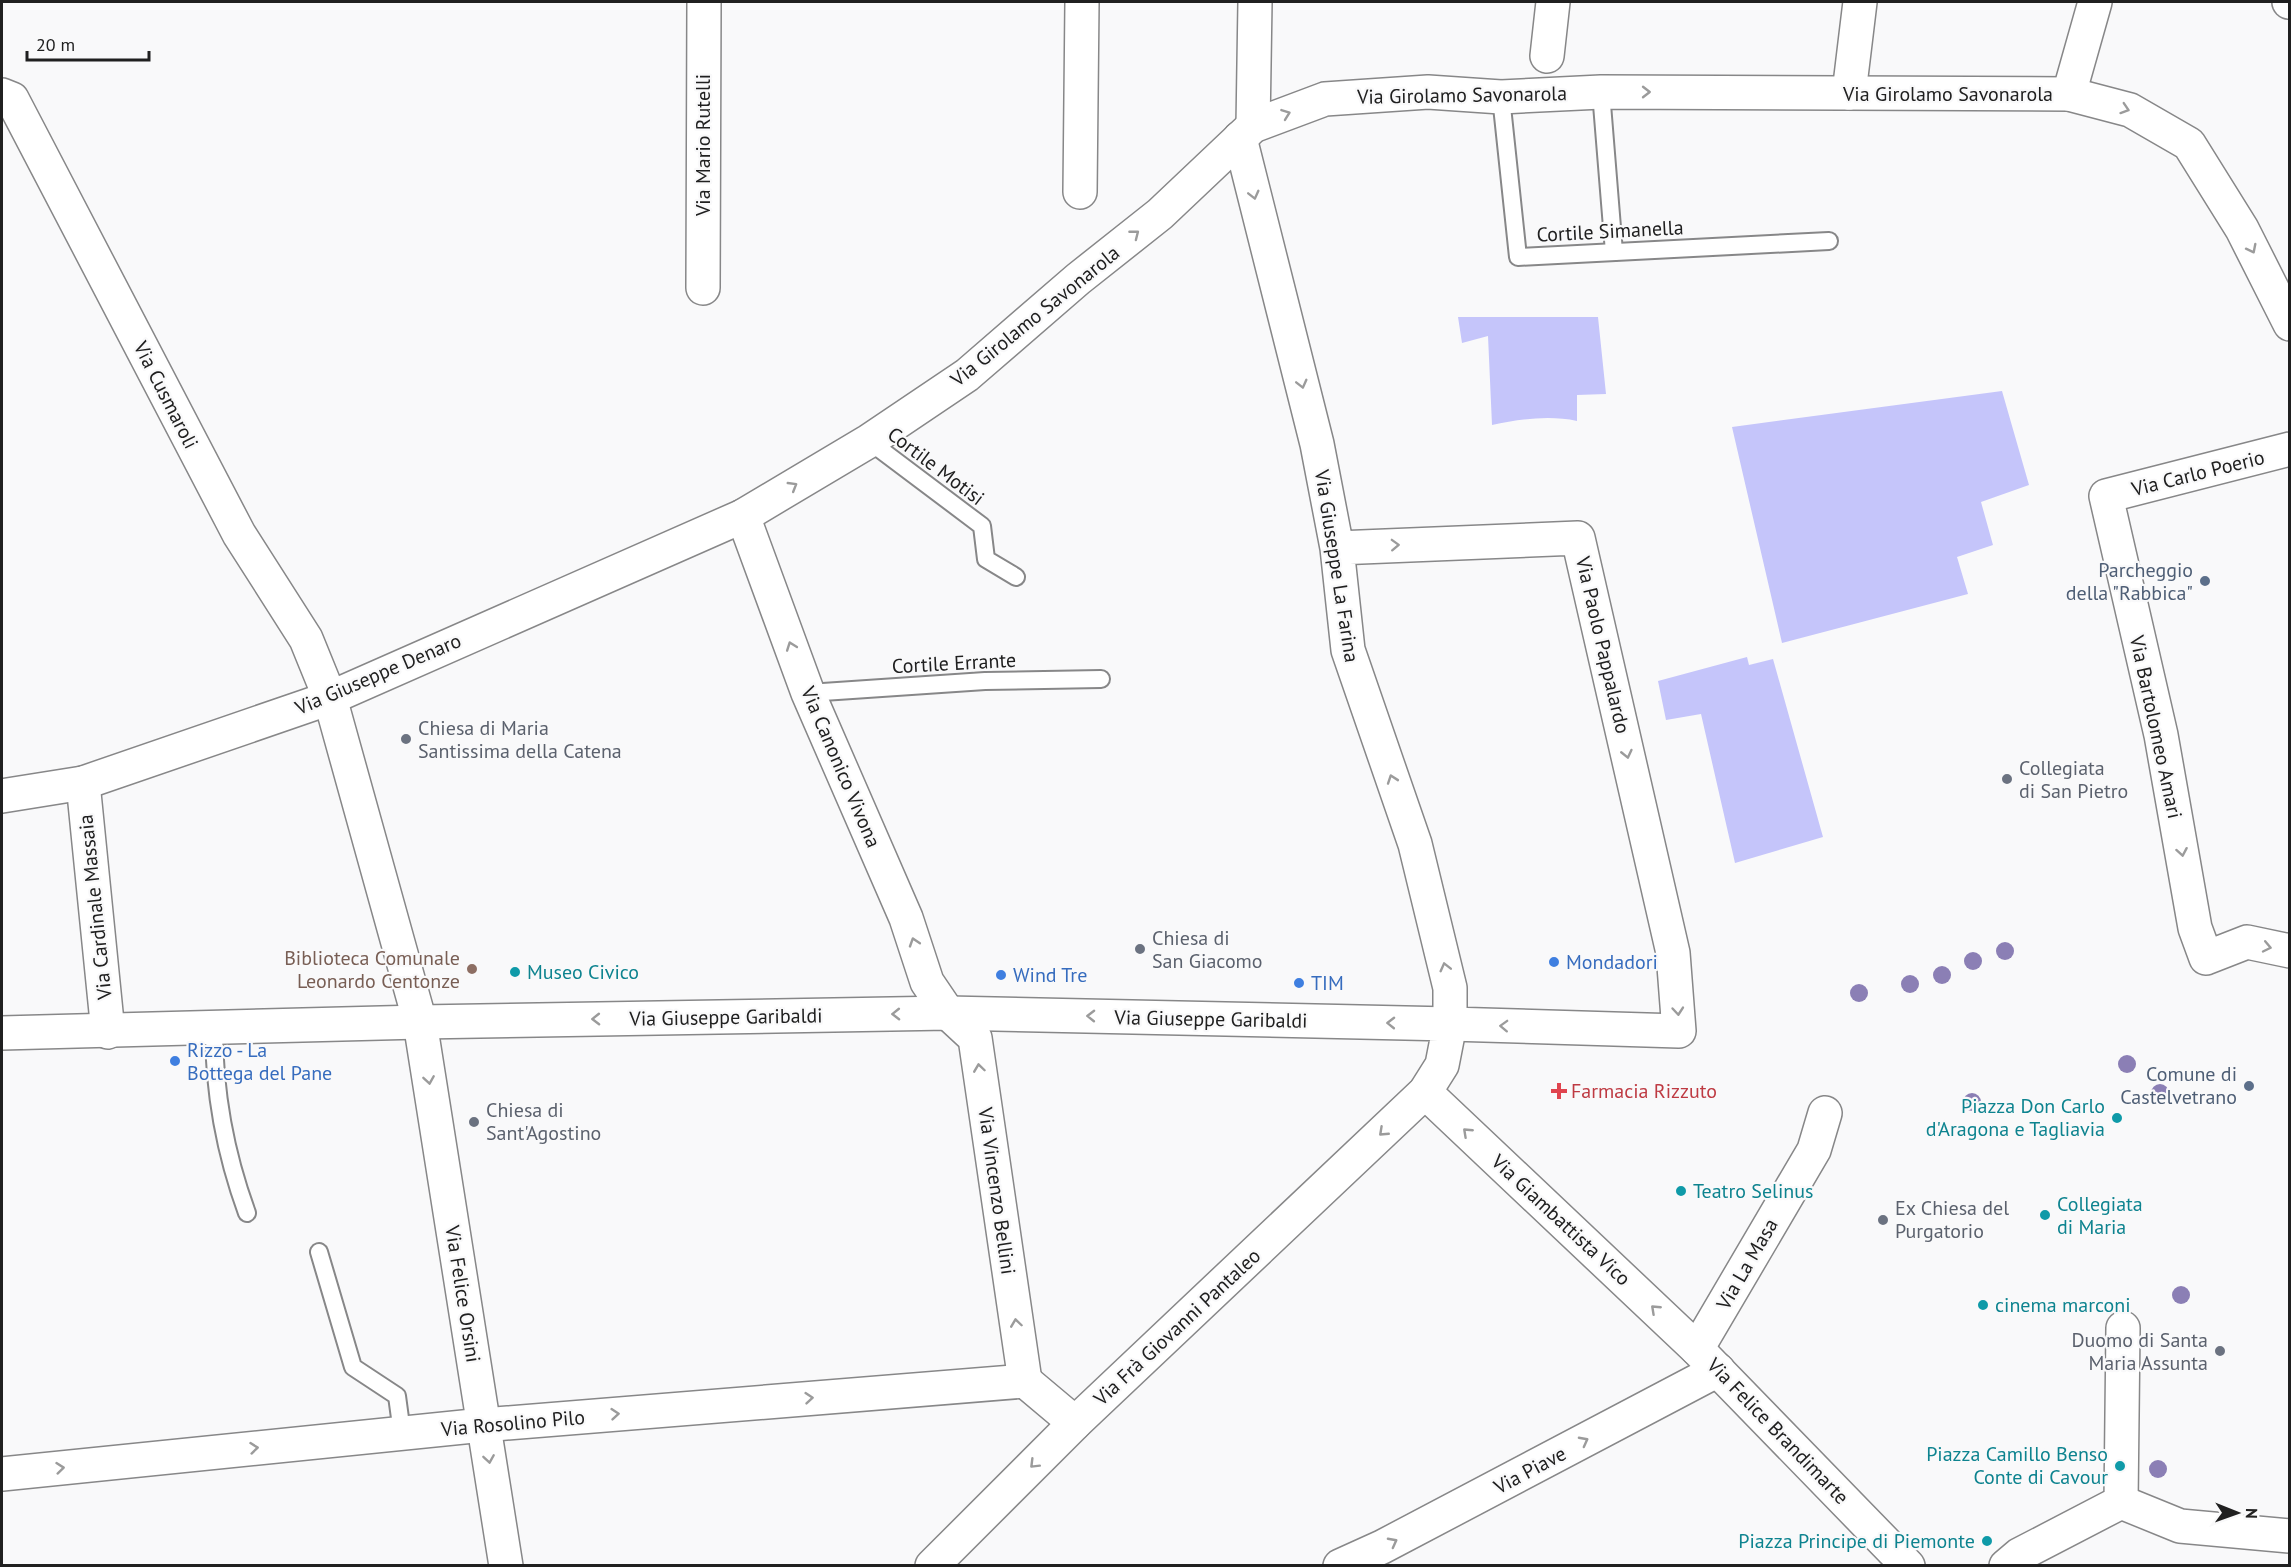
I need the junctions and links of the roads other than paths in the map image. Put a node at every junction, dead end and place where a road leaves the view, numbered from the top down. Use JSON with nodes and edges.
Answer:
{"nodes":[{"id":1,"x":704,"y":2,"type":"edge"},
{"id":2,"x":1082,"y":2,"type":"edge"},
{"id":3,"x":1255,"y":2,"type":"edge"},
{"id":4,"x":1552,"y":2,"type":"edge"},
{"id":5,"x":1860,"y":2,"type":"edge"},
{"id":6,"x":2095,"y":2,"type":"edge"},
{"id":7,"x":1546,"y":56,"type":"dead end"},
{"id":8,"x":1601,"y":92,"type":"junction"},
{"id":9,"x":1849,"y":93,"type":"junction"},
{"id":10,"x":2069,"y":94,"type":"junction"},
{"id":11,"x":2,"y":95,"type":"edge"},
{"id":12,"x":1501,"y":97,"type":"junction"},
{"id":13,"x":1246,"y":132,"type":"junction"},
{"id":14,"x":1080,"y":192,"type":"dead end"},
{"id":15,"x":1829,"y":241,"type":"dead end"},
{"id":16,"x":1614,"y":252,"type":"junction"},
{"id":17,"x":703,"y":288,"type":"dead end"},
{"id":18,"x":2289,"y":324,"type":"edge"},
{"id":19,"x":869,"y":441,"type":"junction"},
{"id":20,"x":2289,"y":449,"type":"edge"},
{"id":21,"x":2106,"y":496,"type":"joint"},
{"id":22,"x":743,"y":516,"type":"junction"},
{"id":23,"x":1336,"y":548,"type":"junction"},
{"id":24,"x":1016,"y":577,"type":"dead end"},
{"id":25,"x":1101,"y":679,"type":"dead end"},
{"id":26,"x":808,"y":693,"type":"junction"},
{"id":27,"x":330,"y":698,"type":"junction"},
{"id":28,"x":83,"y":783,"type":"junction"},
{"id":29,"x":2,"y":796,"type":"edge"},
{"id":30,"x":2289,"y":951,"type":"edge"},
{"id":31,"x":948,"y":1013,"type":"junction"},
{"id":32,"x":420,"y":1022,"type":"junction"},
{"id":33,"x":1450,"y":1024,"type":"junction"},
{"id":34,"x":214,"y":1029,"type":"junction"},
{"id":35,"x":108,"y":1032,"type":"junction"},
{"id":36,"x":2,"y":1033,"type":"edge"},
{"id":37,"x":1425,"y":1092,"type":"junction"},
{"id":38,"x":1825,"y":1113,"type":"dead end"},
{"id":39,"x":247,"y":1213,"type":"dead end"},
{"id":40,"x":319,"y":1252,"type":"dead end"},
{"id":41,"x":2123,"y":1328,"type":"dead end"},
{"id":42,"x":1708,"y":1360,"type":"junction"},
{"id":43,"x":1024,"y":1381,"type":"junction"},
{"id":44,"x":1076,"y":1423,"type":"junction"},
{"id":45,"x":483,"y":1425,"type":"junction"},
{"id":46,"x":402,"y":1433,"type":"junction"},
{"id":47,"x":2,"y":1474,"type":"edge"},
{"id":48,"x":2121,"y":1502,"type":"junction"},
{"id":49,"x":2289,"y":1536,"type":"edge"},
{"id":50,"x":2013,"y":1560,"type":"edge"},
{"id":51,"x":506,"y":1566,"type":"edge"},
{"id":52,"x":932,"y":1566,"type":"edge"},
{"id":53,"x":1340,"y":1566,"type":"edge"},
{"id":54,"x":1908,"y":1566,"type":"edge"}],
"edges":[{"from":1,"to":17,"type":"street","name":"Via Mario Rutelli"},
{"from":2,"to":14,"type":"street"},
{"from":3,"to":13,"type":"street","name":"Via Giuseppe La Farina"},
{"from":4,"to":7,"type":"street"},
{"from":5,"to":9,"type":"street"},
{"from":6,"to":10,"type":"street"},
{"from":8,"to":9,"type":"street","name":"Via Girolamo Savonarola","one_way":true},
{"from":8,"to":12,"type":"street","name":"Via Girolamo Savonarola"},
{"from":8,"to":16,"type":"lane"},
{"from":9,"to":10,"type":"street","name":"Via Girolamo Savonarola"},
{"from":10,"to":18,"type":"street","name":"Via Girolamo Savonarola","one_way":true},
{"from":11,"to":27,"type":"street","name":"Via Cusmaroli"},
{"from":13,"to":12,"type":"street","name":"Via Girolamo Savonarola","one_way":true},
{"from":12,"to":16,"type":"lane","name":"Cortile Simanella"},
{"from":19,"to":13,"type":"street","name":"Via Girolamo Savonarola","one_way":true},
{"from":13,"to":23,"type":"street","name":"Via Giuseppe La Farina","one_way":true},
{"from":15,"to":16,"type":"lane","name":"Cortile Simanella"},
{"from":22,"to":19,"type":"street","name":"Via Girolamo Savonarola","one_way":true},
{"from":19,"to":24,"type":"lane","name":"Cortile Motisi"},
{"from":20,"to":21,"type":"street","name":"Via Carlo Poerio"},
{"from":21,"to":30,"type":"street","name":"Via Bartolomeo Amari","one_way":true},
{"from":26,"to":22,"type":"street","name":"Via Canonico Vivona","one_way":true},
{"from":22,"to":27,"type":"street","name":"Via Giuseppe Denaro"},
{"from":33,"to":23,"type":"street","name":"Via Giuseppe La Farina","one_way":true},
{"from":23,"to":33,"type":"street","name":"Via Paolo Pappalardo","one_way":true},
{"from":25,"to":26,"type":"lane","name":"Cortile Errante"},
{"from":31,"to":26,"type":"street","name":"Via Canonico Vivona","one_way":true},
{"from":27,"to":28,"type":"street","name":"Via Giuseppe Denaro"},
{"from":27,"to":32,"type":"street","name":"Via Cusmaroli"},
{"from":28,"to":29,"type":"street","name":"Via Giuseppe Denaro"},
{"from":28,"to":35,"type":"street","name":"Via Cardinale Massaia"},
{"from":31,"to":32,"type":"street","name":"Via Giuseppe Garibaldi","one_way":true},
{"from":33,"to":31,"type":"street","name":"Via Giuseppe Garibaldi","one_way":true},
{"from":43,"to":31,"type":"street","name":"Via Vincenzo Bellini","one_way":true},
{"from":32,"to":34,"type":"street","name":"Via Giuseppe Garibaldi"},
{"from":32,"to":45,"type":"street","name":"Via Felice Orsini","one_way":true},
{"from":33,"to":37,"type":"street","name":"Via Giuseppe La Farina"},
{"from":34,"to":35,"type":"street","name":"Via Giuseppe Garibaldi"},
{"from":34,"to":39,"type":"lane"},
{"from":35,"to":36,"type":"street","name":"Via Giuseppe Garibaldi"},
{"from":42,"to":37,"type":"street","name":"Via Giambattista Vico","one_way":true},
{"from":37,"to":44,"type":"street","name":"Via Frà Giovanni Pantaleo","one_way":true},
{"from":38,"to":42,"type":"street","name":"Via La Masa"},
{"from":40,"to":46,"type":"lane"},
{"from":41,"to":48,"type":"street"},
{"from":53,"to":42,"type":"street","name":"Via Piave","one_way":true},
{"from":42,"to":54,"type":"street","name":"Via Felice Brandimarte"},
{"from":43,"to":44,"type":"street"},
{"from":45,"to":43,"type":"street","name":"Via Rosolino Pilo","one_way":true},
{"from":44,"to":52,"type":"street","name":"Via Frà Giovanni Pantaleo","one_way":true},
{"from":45,"to":46,"type":"street","name":"Via Rosolino Pilo"},
{"from":45,"to":51,"type":"street","name":"Via Felice Orsini","one_way":true},
{"from":47,"to":46,"type":"street","name":"Via Rosolino Pilo","one_way":true},
{"from":48,"to":49,"type":"street"},
{"from":48,"to":50,"type":"street"}]}
